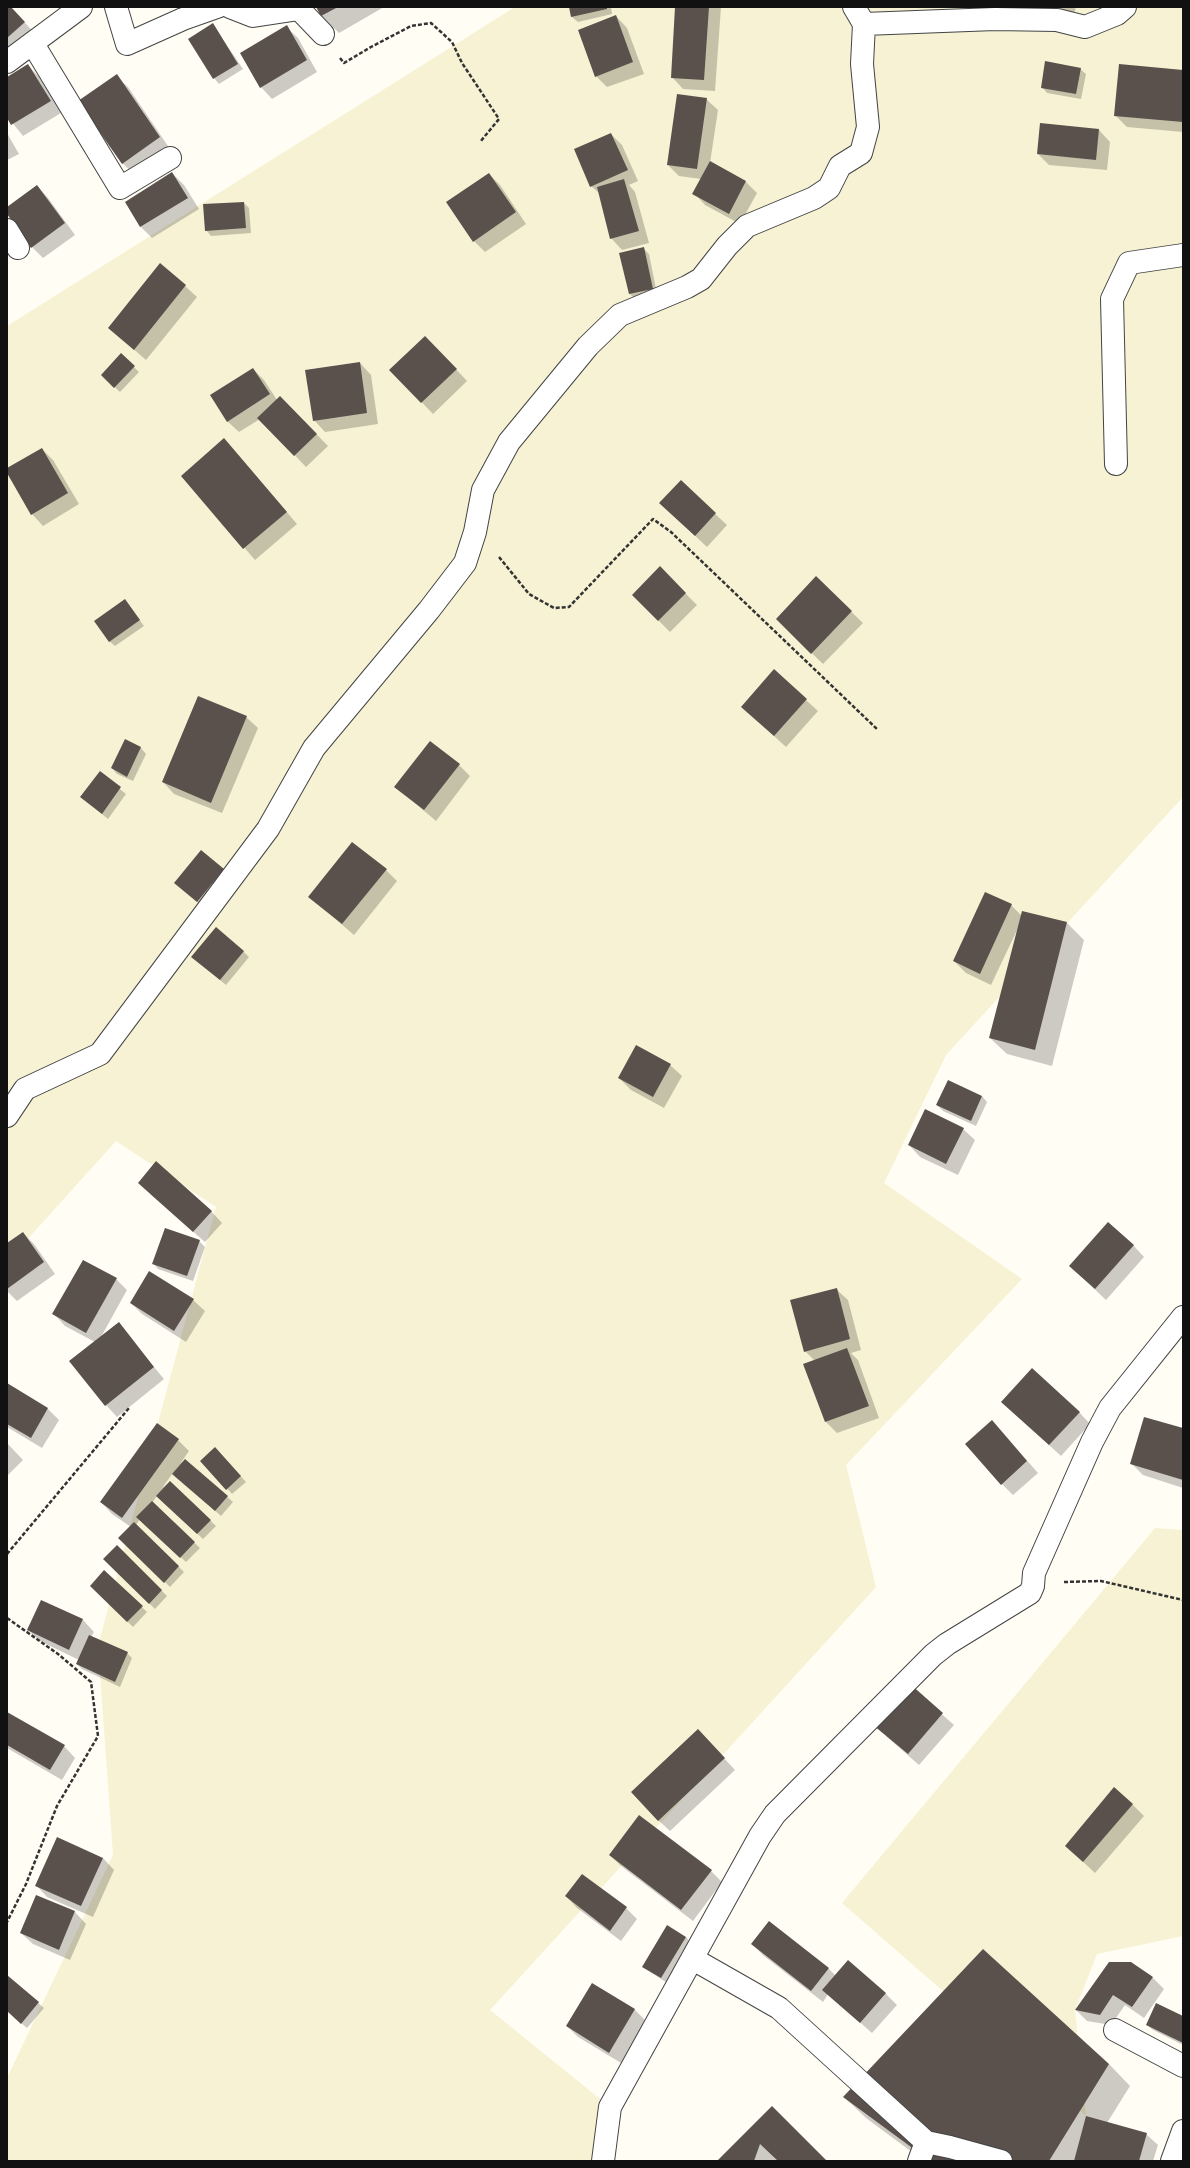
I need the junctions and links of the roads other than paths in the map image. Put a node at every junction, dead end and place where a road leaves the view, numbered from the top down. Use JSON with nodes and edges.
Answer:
{"nodes":[{"id":1,"x":81,"y":7,"type":"edge"},
{"id":2,"x":116,"y":7,"type":"edge"},
{"id":3,"x":217,"y":7,"type":"edge"},
{"id":4,"x":230,"y":7,"type":"edge"},
{"id":5,"x":1125,"y":7,"type":"edge"},
{"id":6,"x":859,"y":16,"type":"edge"},
{"id":7,"x":323,"y":34,"type":"road end"},
{"id":8,"x":33,"y":44,"type":"junction"},
{"id":9,"x":7,"y":62,"type":"edge"},
{"id":10,"x":170,"y":158,"type":"dead end"},
{"id":11,"x":1183,"y":255,"type":"edge"},
{"id":12,"x":1116,"y":464,"type":"dead end"},
{"id":13,"x":7,"y":1116,"type":"edge"},
{"id":14,"x":1183,"y":1317,"type":"edge"},
{"id":15,"x":693,"y":1959,"type":"junction"},
{"id":16,"x":1115,"y":2030,"type":"dead end"},
{"id":17,"x":1183,"y":2066,"type":"edge"},
{"id":18,"x":1183,"y":2131,"type":"edge"},
{"id":19,"x":923,"y":2152,"type":"edge"},
{"id":20,"x":603,"y":2161,"type":"edge"},
{"id":21,"x":1001,"y":2161,"type":"edge"},
{"id":22,"x":1172,"y":2161,"type":"edge"}],
"edges":[{"from":1,"to":8,"type":"street"},
{"from":2,"to":3,"type":"street"},
{"from":4,"to":7,"type":"street"},
{"from":5,"to":6,"type":"street"},
{"from":6,"to":13,"type":"street"},
{"from":8,"to":9,"type":"street"},
{"from":8,"to":10,"type":"street"},
{"from":11,"to":12,"type":"street"},
{"from":14,"to":15,"type":"street"},
{"from":15,"to":19,"type":"street"},
{"from":15,"to":20,"type":"street"},
{"from":16,"to":17,"type":"street"},
{"from":18,"to":22,"type":"street"},
{"from":19,"to":21,"type":"street"}]}
